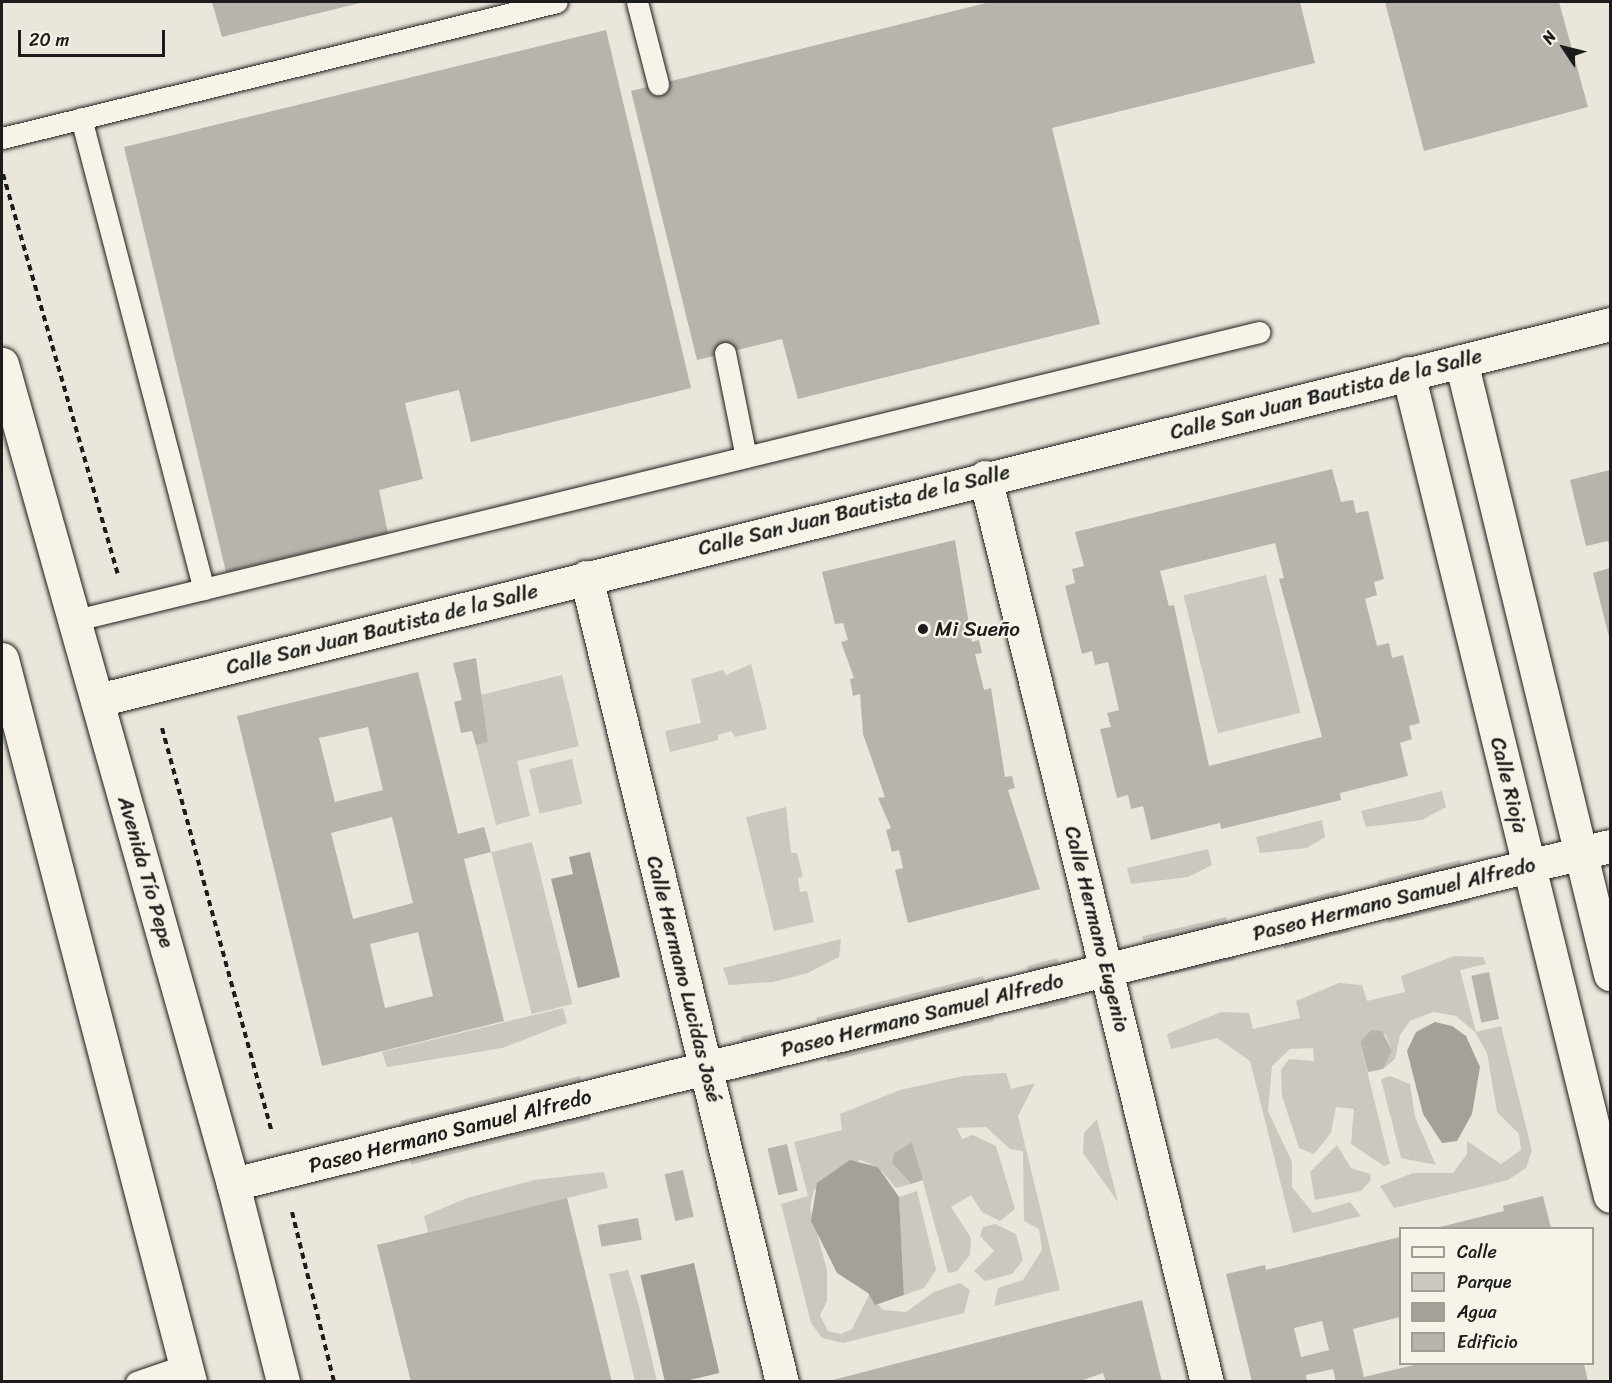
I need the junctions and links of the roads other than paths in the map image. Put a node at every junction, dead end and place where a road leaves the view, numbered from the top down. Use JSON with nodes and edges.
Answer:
{"nodes":[{"id":1,"x":557,"y":2,"type":"edge"},
{"id":2,"x":637,"y":2,"type":"edge"},
{"id":3,"x":658,"y":84,"type":"dead end"},
{"id":4,"x":81,"y":118,"type":"junction"},
{"id":5,"x":2,"y":138,"type":"edge"},
{"id":6,"x":1611,"y":324,"type":"edge"},
{"id":7,"x":1259,"y":332,"type":"dead end"},
{"id":8,"x":725,"y":353,"type":"dead end"},
{"id":9,"x":1461,"y":361,"type":"junction"},
{"id":10,"x":2,"y":364,"type":"edge"},
{"id":11,"x":1408,"y":373,"type":"junction"},
{"id":12,"x":747,"y":457,"type":"junction"},
{"id":13,"x":985,"y":477,"type":"junction"},
{"id":14,"x":586,"y":577,"type":"junction"},
{"id":15,"x":204,"y":589,"type":"junction"},
{"id":16,"x":72,"y":621,"type":"junction"},
{"id":17,"x":2,"y":659,"type":"edge"},
{"id":18,"x":98,"y":700,"type":"junction"},
{"id":19,"x":1596,"y":850,"type":"edge"},
{"id":20,"x":1529,"y":866,"type":"junction"},
{"id":21,"x":1107,"y":969,"type":"junction"},
{"id":22,"x":1611,"y":974,"type":"edge"},
{"id":23,"x":705,"y":1068,"type":"junction"},
{"id":24,"x":233,"y":1184,"type":"junction"},
{"id":25,"x":1611,"y":1196,"type":"edge"},
{"id":26,"x":187,"y":1373,"type":"edge"},
{"id":27,"x":136,"y":1382,"type":"edge"},
{"id":28,"x":283,"y":1382,"type":"edge"},
{"id":29,"x":782,"y":1382,"type":"edge"},
{"id":30,"x":1207,"y":1382,"type":"edge"}],
"edges":[{"from":1,"to":4,"type":"lane"},
{"from":2,"to":3,"type":"lane"},
{"from":4,"to":5,"type":"lane"},
{"from":4,"to":15,"type":"lane"},
{"from":6,"to":9,"type":"street","name":"Calle San Juan Bautista de la Salle"},
{"from":7,"to":12,"type":"lane"},
{"from":8,"to":12,"type":"lane"},
{"from":9,"to":11,"type":"street","name":"Calle San Juan Bautista de la Salle"},
{"from":9,"to":19,"type":"street"},
{"from":10,"to":16,"type":"street","name":"Avenida Tío Pepe"},
{"from":11,"to":13,"type":"street","name":"Calle San Juan Bautista de la Salle"},
{"from":11,"to":20,"type":"street","name":"Calle Rioja"},
{"from":12,"to":15,"type":"lane"},
{"from":13,"to":14,"type":"street","name":"Calle San Juan Bautista de la Salle"},
{"from":13,"to":21,"type":"street","name":"Calle Hermano Eugenio"},
{"from":14,"to":18,"type":"street","name":"Calle San Juan Bautista de la Salle"},
{"from":14,"to":23,"type":"street","name":"Calle Hermano Lucidas José"},
{"from":15,"to":16,"type":"lane"},
{"from":16,"to":18,"type":"street","name":"Avenida Tío Pepe"},
{"from":17,"to":26,"type":"street"},
{"from":18,"to":24,"type":"street","name":"Avenida Tío Pepe"},
{"from":19,"to":20,"type":"street","name":"Paseo Hermano Samuel Alfredo"},
{"from":19,"to":22,"type":"street"},
{"from":20,"to":21,"type":"street","name":"Paseo Hermano Samuel Alfredo"},
{"from":20,"to":25,"type":"street","name":"Calle Rioja"},
{"from":21,"to":23,"type":"street","name":"Paseo Hermano Samuel Alfredo"},
{"from":21,"to":30,"type":"street","name":"Calle Hermano Eugenio"},
{"from":23,"to":24,"type":"street","name":"Paseo Hermano Samuel Alfredo"},
{"from":23,"to":29,"type":"street","name":"Calle Hermano Lucidas José"},
{"from":24,"to":28,"type":"street","name":"Avenida Tío Pepe"},
{"from":26,"to":27,"type":"lane"}]}
